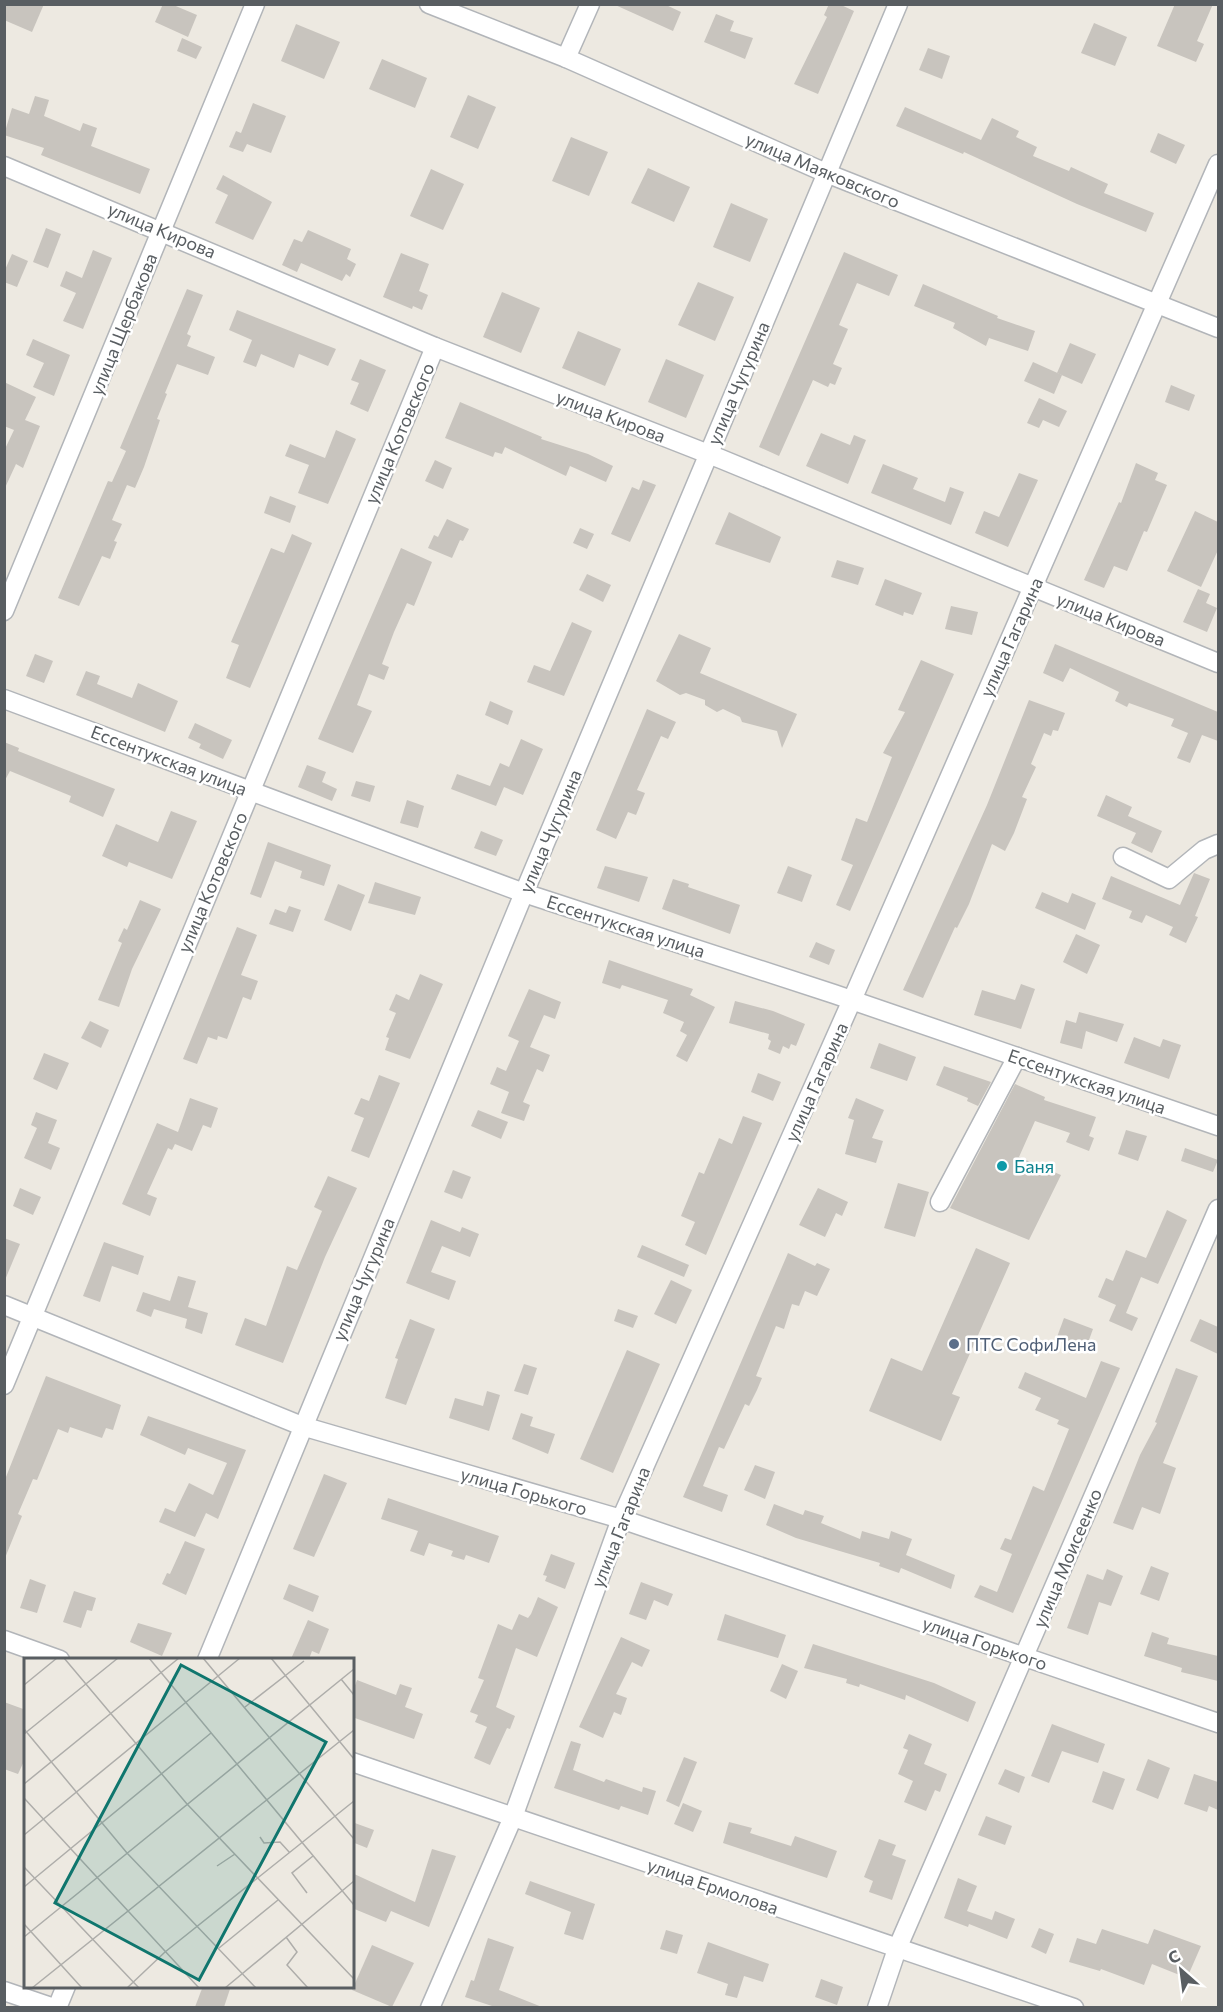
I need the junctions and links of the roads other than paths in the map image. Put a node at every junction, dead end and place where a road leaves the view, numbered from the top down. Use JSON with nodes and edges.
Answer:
{"nodes":[{"id":1,"x":255,"y":4,"type":"edge"},
{"id":2,"x":429,"y":4,"type":"edge"},
{"id":3,"x":590,"y":4,"type":"edge"},
{"id":4,"x":898,"y":4,"type":"edge"},
{"id":5,"x":566,"y":58,"type":"junction"},
{"id":6,"x":1218,"y":164,"type":"edge"},
{"id":7,"x":4,"y":165,"type":"edge"},
{"id":8,"x":826,"y":173,"type":"junction"},
{"id":9,"x":162,"y":230,"type":"junction"},
{"id":10,"x":1158,"y":304,"type":"junction"},
{"id":11,"x":1218,"y":328,"type":"edge"},
{"id":12,"x":435,"y":347,"type":"junction"},
{"id":13,"x":709,"y":454,"type":"junction"},
{"id":14,"x":1034,"y":587,"type":"junction"},
{"id":15,"x":4,"y":611,"type":"edge"},
{"id":16,"x":1218,"y":663,"type":"edge"},
{"id":17,"x":4,"y":699,"type":"edge"},
{"id":18,"x":250,"y":791,"type":"junction"},
{"id":19,"x":1218,"y":844,"type":"edge"},
{"id":20,"x":1123,"y":857,"type":"dead end"},
{"id":21,"x":524,"y":893,"type":"junction"},
{"id":22,"x":852,"y":1000,"type":"junction"},
{"id":23,"x":1017,"y":1057,"type":"junction"},
{"id":24,"x":1218,"y":1126,"type":"edge"},
{"id":25,"x":940,"y":1202,"type":"dead end"},
{"id":26,"x":1218,"y":1209,"type":"edge"},
{"id":27,"x":4,"y":1305,"type":"edge"},
{"id":28,"x":32,"y":1316,"type":"junction"},
{"id":29,"x":4,"y":1385,"type":"edge"},
{"id":30,"x":302,"y":1426,"type":"junction"},
{"id":31,"x":621,"y":1519,"type":"junction"},
{"id":32,"x":4,"y":1640,"type":"edge"},
{"id":33,"x":1024,"y":1657,"type":"junction"},
{"id":34,"x":57,"y":1658,"type":"edge"},
{"id":35,"x":207,"y":1658,"type":"edge"},
{"id":36,"x":1218,"y":1723,"type":"edge"},
{"id":37,"x":354,"y":1763,"type":"edge"},
{"id":38,"x":513,"y":1817,"type":"junction"},
{"id":39,"x":897,"y":1949,"type":"junction"},
{"id":40,"x":65,"y":1988,"type":"edge"},
{"id":41,"x":4,"y":1991,"type":"edge"},
{"id":42,"x":55,"y":2007,"type":"edge"},
{"id":43,"x":430,"y":2007,"type":"edge"},
{"id":44,"x":877,"y":2007,"type":"edge"},
{"id":45,"x":1074,"y":2007,"type":"edge"}],
"edges":[{"from":1,"to":9,"type":"street","name":"улица Щербакова"},
{"from":2,"to":5,"type":"street","name":"улица Маяковского"},
{"from":3,"to":5,"type":"street"},
{"from":4,"to":8,"type":"street","name":"улица Чугурина"},
{"from":5,"to":8,"type":"street","name":"улица Маяковского"},
{"from":6,"to":10,"type":"street","name":"улица Гагарина"},
{"from":7,"to":9,"type":"street","name":"улица Кирова"},
{"from":8,"to":10,"type":"street","name":"улица Маяковского"},
{"from":8,"to":13,"type":"street","name":"улица Чугурина"},
{"from":9,"to":12,"type":"street","name":"улица Кирова"},
{"from":9,"to":15,"type":"street","name":"улица Щербакова"},
{"from":10,"to":11,"type":"street","name":"улица Маяковского"},
{"from":10,"to":14,"type":"street","name":"улица Гагарина"},
{"from":12,"to":13,"type":"street","name":"улица Кирова"},
{"from":12,"to":18,"type":"street","name":"улица Котовского"},
{"from":13,"to":14,"type":"street","name":"улица Кирова"},
{"from":13,"to":21,"type":"street","name":"улица Чугурина"},
{"from":14,"to":16,"type":"street","name":"улица Кирова"},
{"from":14,"to":22,"type":"street","name":"улица Гагарина"},
{"from":17,"to":18,"type":"street","name":"Ессентукская улица"},
{"from":18,"to":21,"type":"street","name":"Ессентукская улица"},
{"from":18,"to":28,"type":"street","name":"улица Котовского"},
{"from":19,"to":20,"type":"street"},
{"from":21,"to":22,"type":"street","name":"Ессентукская улица"},
{"from":21,"to":30,"type":"street","name":"улица Чугурина"},
{"from":22,"to":23,"type":"street","name":"Ессентукская улица"},
{"from":22,"to":31,"type":"street","name":"улица Гагарина"},
{"from":23,"to":24,"type":"street","name":"Ессентукская улица"},
{"from":23,"to":25,"type":"street"},
{"from":26,"to":33,"type":"street","name":"улица Моисеенко"},
{"from":27,"to":28,"type":"street","name":"улица Горького"},
{"from":28,"to":29,"type":"street","name":"улица Котовского"},
{"from":28,"to":30,"type":"street","name":"улица Горького"},
{"from":30,"to":31,"type":"street","name":"улица Горького"},
{"from":30,"to":35,"type":"street","name":"улица Чугурина"},
{"from":31,"to":33,"type":"street","name":"улица Горького"},
{"from":31,"to":38,"type":"street","name":"улица Гагарина"},
{"from":32,"to":34,"type":"street"},
{"from":33,"to":36,"type":"street","name":"улица Горького"},
{"from":33,"to":39,"type":"street","name":"улица Моисеенко"},
{"from":37,"to":38,"type":"street","name":"улица Ермолова"},
{"from":38,"to":39,"type":"street","name":"улица Ермолова"},
{"from":38,"to":43,"type":"street","name":"улица Гагарина"},
{"from":39,"to":44,"type":"street","name":"улица Моисеенко"},
{"from":39,"to":45,"type":"street","name":"улица Ермолова"},
{"from":40,"to":42,"type":"street"},
{"from":41,"to":42,"type":"street"}]}
